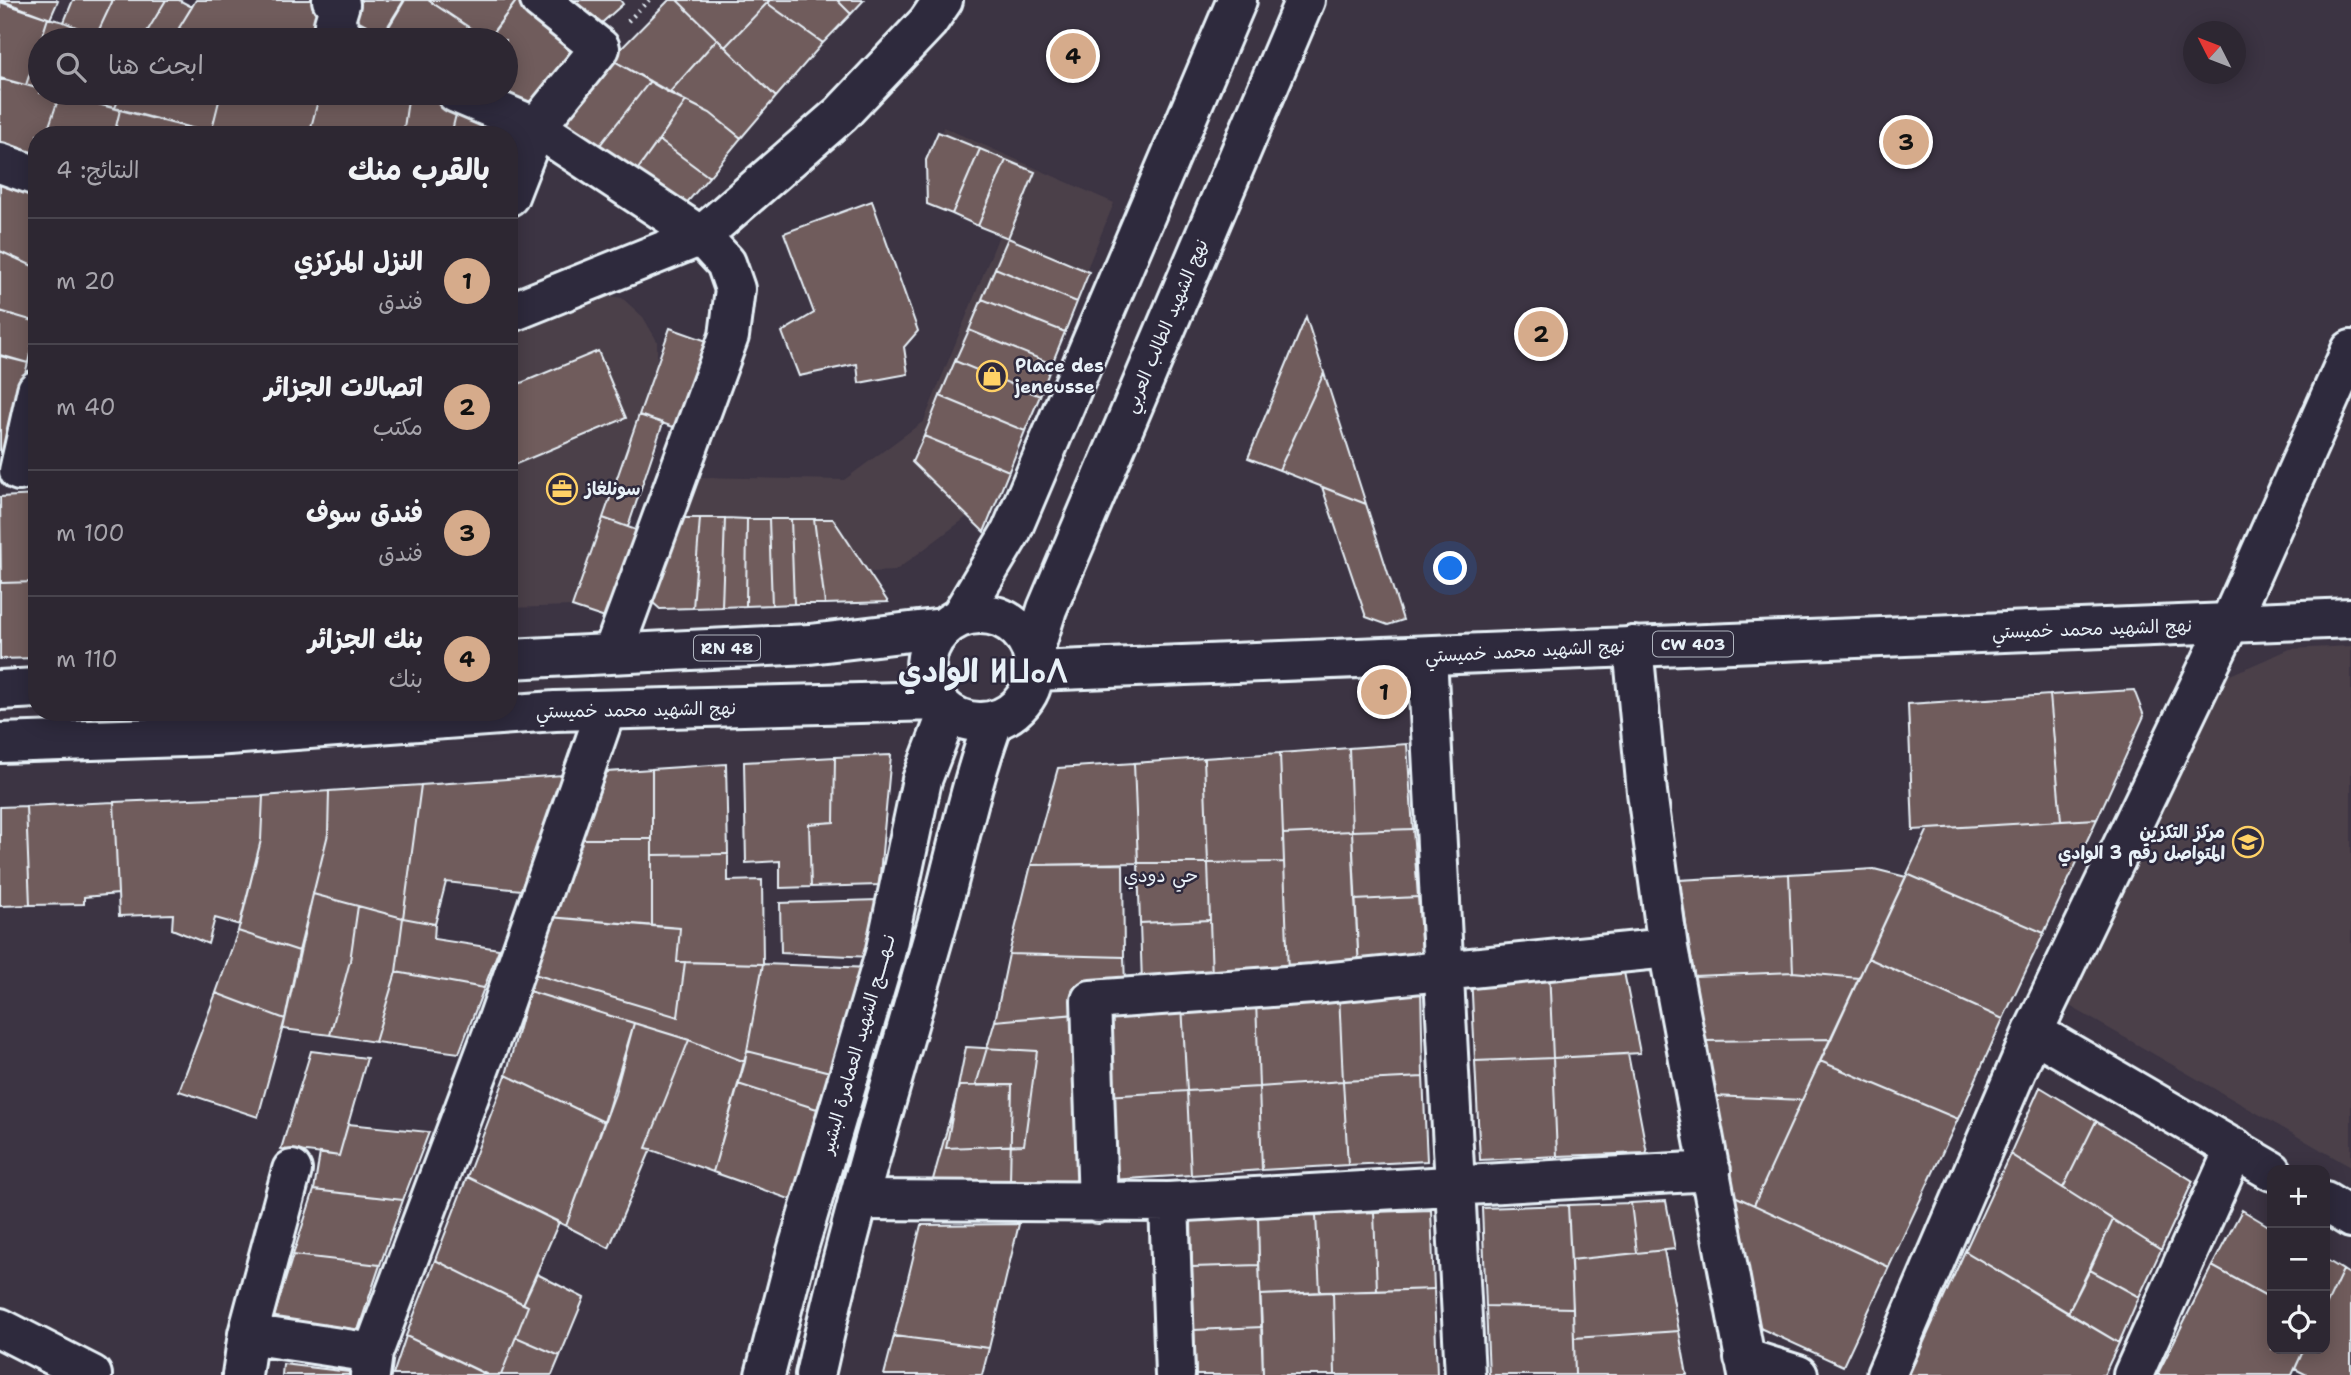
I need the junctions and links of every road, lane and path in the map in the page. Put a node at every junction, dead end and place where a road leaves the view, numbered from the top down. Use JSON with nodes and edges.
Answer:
{"nodes":[{"id":1,"x":332,"y":0,"type":"edge"},
{"id":2,"x":540,"y":0,"type":"edge"},
{"id":3,"x":943,"y":0,"type":"edge"},
{"id":4,"x":1237,"y":0,"type":"edge"},
{"id":5,"x":1305,"y":0,"type":"edge"},
{"id":6,"x":337,"y":28,"type":"edge"},
{"id":7,"x":485,"y":105,"type":"edge"},
{"id":8,"x":537,"y":127,"type":"junction"},
{"id":9,"x":0,"y":163,"type":"edge"},
{"id":10,"x":28,"y":173,"type":"edge"},
{"id":11,"x":518,"y":174,"type":"edge"},
{"id":12,"x":701,"y":236,"type":"junction"},
{"id":13,"x":518,"y":309,"type":"edge"},
{"id":14,"x":2351,"y":351,"type":"edge"},
{"id":15,"x":28,"y":430,"type":"edge"},
{"id":16,"x":19,"y":471,"type":"edge"},
{"id":17,"x":2351,"y":618,"type":"edge"},
{"id":18,"x":952,"y":623,"type":"junction"},
{"id":19,"x":2229,"y":624,"type":"junction"},
{"id":20,"x":1633,"y":646,"type":"junction"},
{"id":21,"x":613,"y":652,"type":"junction"},
{"id":22,"x":1427,"y":656,"type":"junction"},
{"id":23,"x":518,"y":658,"type":"edge"},
{"id":24,"x":1034,"y":662,"type":"junction"},
{"id":25,"x":28,"y":688,"type":"edge"},
{"id":26,"x":0,"y":690,"type":"edge"},
{"id":27,"x":943,"y":707,"type":"junction"},
{"id":28,"x":606,"y":710,"type":"junction"},
{"id":29,"x":518,"y":714,"type":"edge"},
{"id":30,"x":994,"y":720,"type":"junction"},
{"id":31,"x":398,"y":721,"type":"edge"},
{"id":32,"x":0,"y":743,"type":"edge"},
{"id":33,"x":1668,"y":948,"type":"junction"},
{"id":34,"x":1445,"y":970,"type":"junction"},
{"id":35,"x":2033,"y":1032,"type":"junction"},
{"id":36,"x":2235,"y":1148,"type":"junction"},
{"id":37,"x":2267,"y":1168,"type":"edge"},
{"id":38,"x":292,"y":1170,"type":"dead end"},
{"id":39,"x":1711,"y":1171,"type":"junction"},
{"id":40,"x":1455,"y":1184,"type":"junction"},
{"id":41,"x":858,"y":1200,"type":"junction"},
{"id":42,"x":1169,"y":1202,"type":"junction"},
{"id":43,"x":1098,"y":1203,"type":"junction"},
{"id":44,"x":2330,"y":1205,"type":"edge"},
{"id":45,"x":2351,"y":1218,"type":"edge"},
{"id":46,"x":0,"y":1328,"type":"edge"},
{"id":47,"x":248,"y":1334,"type":"junction"},
{"id":48,"x":371,"y":1364,"type":"edge"},
{"id":49,"x":1746,"y":1366,"type":"edge"},
{"id":50,"x":92,"y":1375,"type":"edge"},
{"id":51,"x":242,"y":1375,"type":"edge"},
{"id":52,"x":765,"y":1375,"type":"edge"},
{"id":53,"x":815,"y":1375,"type":"edge"},
{"id":54,"x":1175,"y":1375,"type":"edge"},
{"id":55,"x":1465,"y":1375,"type":"edge"},
{"id":56,"x":1798,"y":1375,"type":"edge"},
{"id":57,"x":1886,"y":1375,"type":"edge"},
{"id":58,"x":2133,"y":1375,"type":"edge"}],
"edges":[{"from":1,"to":6,"type":"street"},
{"from":2,"to":8,"type":"street"},
{"from":3,"to":12,"type":"street"},
{"from":4,"to":18,"type":"street"},
{"from":5,"to":24,"type":"street","name":"نهج الشهيد الطالب العربي"},
{"from":7,"to":8,"type":"street"},
{"from":8,"to":11,"type":"street"},
{"from":8,"to":12,"type":"street"},
{"from":9,"to":10,"type":"street"},
{"from":12,"to":13,"type":"street"},
{"from":12,"to":21,"type":"street"},
{"from":14,"to":19,"type":"street"},
{"from":15,"to":16,"type":"street"},
{"from":17,"to":19,"type":"street","name":"نهج الشهيد محمد خميستي","number":"CW 403"},
{"from":18,"to":21,"type":"street","number":"RN 48"},
{"from":18,"to":24,"type":"street"},
{"from":18,"to":27,"type":"street"},
{"from":19,"to":20,"type":"street","name":"نهج الشهيد محمد خميستي","number":"CW 403"},
{"from":19,"to":35,"type":"street"},
{"from":20,"to":22,"type":"street","name":"نهج الشهيد محمد خميستي","number":"CW 403"},
{"from":20,"to":33,"type":"street"},
{"from":21,"to":23,"type":"street","number":"RN 48"},
{"from":22,"to":24,"type":"street","name":"نهج الشهيد محمد خميستي","number":"CW 403"},
{"from":22,"to":34,"type":"street"},
{"from":24,"to":30,"type":"street"},
{"from":25,"to":26,"type":"street"},
{"from":27,"to":28,"type":"street","name":"نهج الشهيد محمد خميستي"},
{"from":27,"to":30,"type":"street"},
{"from":27,"to":52,"type":"street","name":"نــهـــــج الشهيد العمامرة البشير"},
{"from":28,"to":29,"type":"street","name":"نهج الشهيد محمد خميستي"},
{"from":28,"to":48,"type":"street"},
{"from":30,"to":41,"type":"street"},
{"from":31,"to":32,"type":"street","name":"نهج الشهيد محمد خميستي"},
{"from":33,"to":34,"type":"street"},
{"from":33,"to":39,"type":"street"},
{"from":34,"to":40,"type":"street"},
{"from":34,"to":43,"type":"street"},
{"from":35,"to":36,"type":"street"},
{"from":35,"to":57,"type":"street"},
{"from":36,"to":37,"type":"street"},
{"from":36,"to":58,"type":"street"},
{"from":38,"to":47,"type":"street"},
{"from":39,"to":40,"type":"street"},
{"from":39,"to":49,"type":"street"},
{"from":40,"to":42,"type":"street"},
{"from":40,"to":55,"type":"street"},
{"from":41,"to":43,"type":"street"},
{"from":41,"to":53,"type":"street"},
{"from":42,"to":43,"type":"street"},
{"from":42,"to":54,"type":"street"},
{"from":44,"to":45,"type":"street"},
{"from":46,"to":50,"type":"street"},
{"from":47,"to":48,"type":"street"},
{"from":47,"to":51,"type":"street"},
{"from":49,"to":56,"type":"street"}]}
